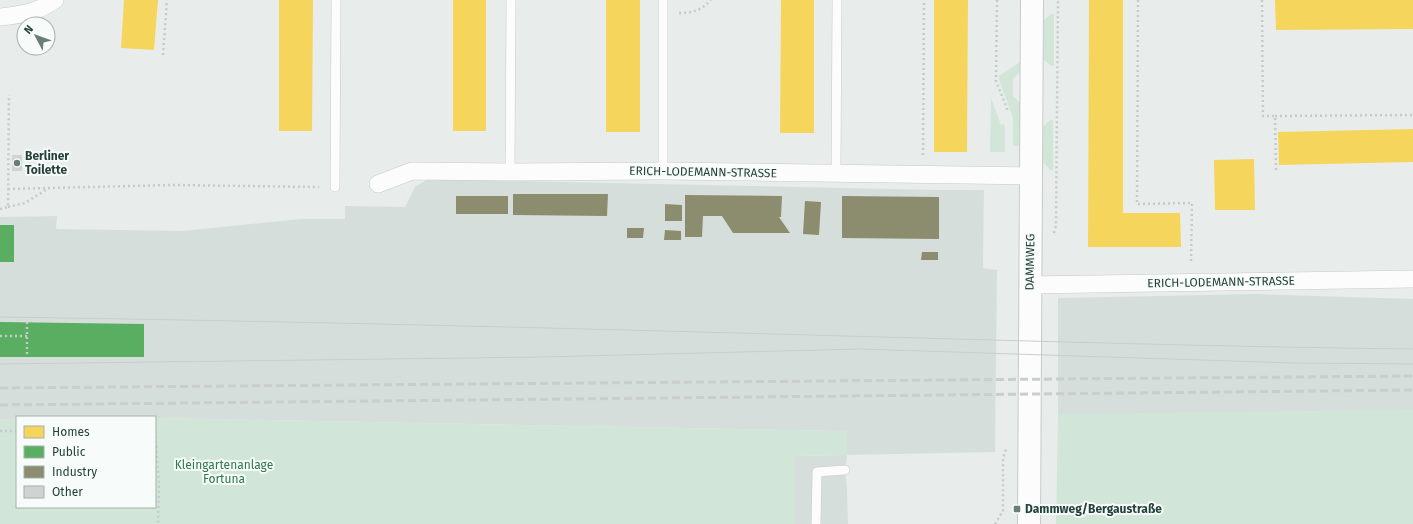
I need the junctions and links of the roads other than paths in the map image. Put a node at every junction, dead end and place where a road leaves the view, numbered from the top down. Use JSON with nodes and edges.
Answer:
{"nodes":[{"id":1,"x":55,"y":0,"type":"edge"},
{"id":2,"x":336,"y":0,"type":"edge"},
{"id":3,"x":512,"y":0,"type":"edge"},
{"id":4,"x":663,"y":0,"type":"edge"},
{"id":5,"x":837,"y":0,"type":"edge"},
{"id":6,"x":1032,"y":0,"type":"edge"},
{"id":7,"x":0,"y":17,"type":"edge"},
{"id":8,"x":663,"y":171,"type":"junction"},
{"id":9,"x":510,"y":172,"type":"junction"},
{"id":10,"x":836,"y":173,"type":"junction"},
{"id":11,"x":1031,"y":176,"type":"junction"},
{"id":12,"x":378,"y":184,"type":"dead end"},
{"id":13,"x":335,"y":187,"type":"road end"},
{"id":14,"x":1413,"y":279,"type":"edge"},
{"id":15,"x":1030,"y":285,"type":"junction"},
{"id":16,"x":845,"y":470,"type":"dead end"},
{"id":17,"x":816,"y":524,"type":"edge"},
{"id":18,"x":1029,"y":524,"type":"edge"}],
"edges":[{"from":1,"to":7,"type":"street"},
{"from":2,"to":13,"type":"lane"},
{"from":3,"to":9,"type":"lane"},
{"from":4,"to":8,"type":"lane"},
{"from":5,"to":10,"type":"lane"},
{"from":6,"to":11,"type":"street","name":"DAMMWEG"},
{"from":8,"to":9,"type":"street","name":"ERICH-LODEMANN-STRASSE"},
{"from":8,"to":10,"type":"street","name":"ERICH-LODEMANN-STRASSE"},
{"from":9,"to":12,"type":"street","name":"ERICH-LODEMANN-STRASSE"},
{"from":10,"to":11,"type":"street","name":"ERICH-LODEMANN-STRASSE"},
{"from":11,"to":15,"type":"street","name":"DAMMWEG"},
{"from":14,"to":15,"type":"street","name":"ERICH-LODEMANN-STRASSE"},
{"from":15,"to":18,"type":"street","name":"DAMMWEG"},
{"from":16,"to":17,"type":"lane"}]}
